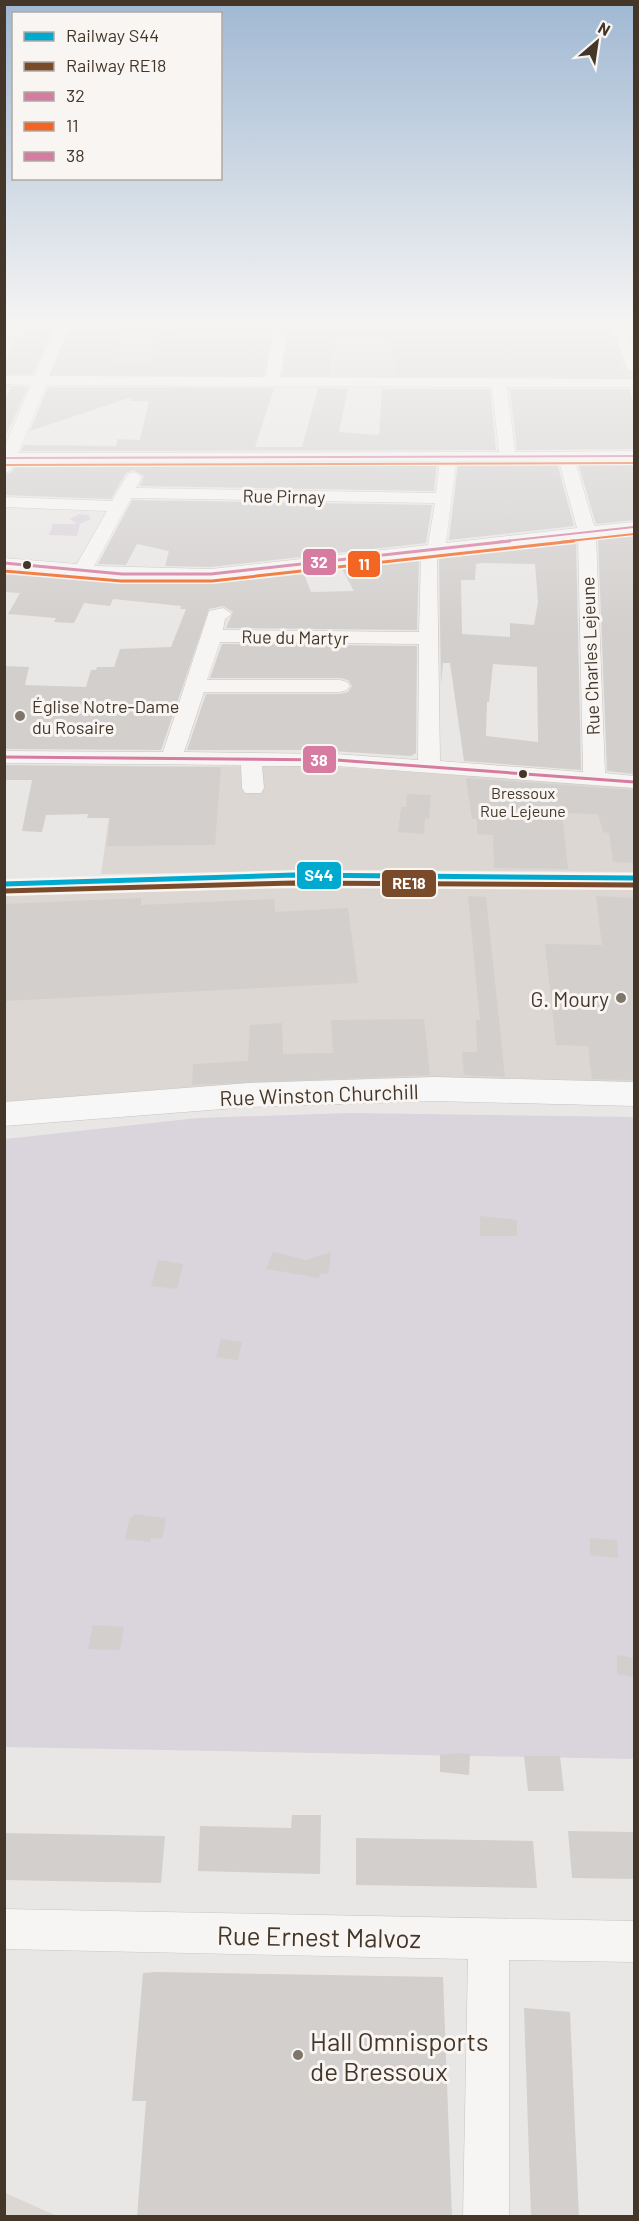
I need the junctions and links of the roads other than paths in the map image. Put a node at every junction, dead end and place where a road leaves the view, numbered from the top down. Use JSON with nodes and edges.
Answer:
{"nodes":[{"id":1,"x":22,"y":424,"type":"edge"},
{"id":2,"x":504,"y":424,"type":"edge"},
{"id":3,"x":566,"y":456,"type":"junction"},
{"id":4,"x":634,"y":456,"type":"edge"},
{"id":5,"x":508,"y":457,"type":"junction"},
{"id":6,"x":449,"y":458,"type":"junction"},
{"id":7,"x":143,"y":459,"type":"junction"},
{"id":8,"x":6,"y":462,"type":"edge"},
{"id":9,"x":443,"y":498,"type":"junction"},
{"id":10,"x":122,"y":499,"type":"junction"},
{"id":11,"x":4,"y":502,"type":"edge"},
{"id":12,"x":634,"y":527,"type":"edge"},
{"id":13,"x":587,"y":532,"type":"junction"},
{"id":14,"x":436,"y":549,"type":"junction"},
{"id":15,"x":4,"y":563,"type":"edge"},
{"id":16,"x":82,"y":571,"type":"junction"},
{"id":17,"x":223,"y":614,"type":"dead end"},
{"id":18,"x":212,"y":636,"type":"junction"},
{"id":19,"x":429,"y":638,"type":"junction"},
{"id":20,"x":196,"y":686,"type":"junction"},
{"id":21,"x":340,"y":686,"type":"dead end"},
{"id":22,"x":4,"y":757,"type":"edge"},
{"id":23,"x":172,"y":758,"type":"junction"},
{"id":24,"x":251,"y":759,"type":"junction"},
{"id":25,"x":429,"y":766,"type":"junction"},
{"id":26,"x":594,"y":779,"type":"junction"},
{"id":27,"x":634,"y":782,"type":"edge"},
{"id":28,"x":253,"y":788,"type":"dead end"},
{"id":29,"x":634,"y":1094,"type":"edge"},
{"id":30,"x":4,"y":1114,"type":"edge"},
{"id":31,"x":4,"y":1929,"type":"edge"},
{"id":32,"x":489,"y":1940,"type":"junction"},
{"id":33,"x":634,"y":1942,"type":"edge"},
{"id":34,"x":486,"y":2217,"type":"edge"}],
"edges":[{"from":1,"to":8,"type":"street"},
{"from":2,"to":5,"type":"street"},
{"from":3,"to":4,"type":"street"},
{"from":3,"to":5,"type":"street"},
{"from":3,"to":13,"type":"street","name":"Rue Charles Lejeune"},
{"from":5,"to":6,"type":"street"},
{"from":6,"to":7,"type":"street"},
{"from":6,"to":9,"type":"street"},
{"from":7,"to":8,"type":"street"},
{"from":7,"to":10,"type":"street"},
{"from":9,"to":10,"type":"street","name":"Rue Pirnay"},
{"from":9,"to":14,"type":"street"},
{"from":10,"to":11,"type":"street","name":"Rue Pirnay"},
{"from":10,"to":16,"type":"street"},
{"from":12,"to":13,"type":"street"},
{"from":13,"to":14,"type":"street"},
{"from":13,"to":26,"type":"street","name":"Rue Charles Lejeune"},
{"from":14,"to":16,"type":"street"},
{"from":14,"to":19,"type":"street"},
{"from":15,"to":16,"type":"street"},
{"from":17,"to":18,"type":"street"},
{"from":18,"to":19,"type":"street","name":"Rue du Martyr"},
{"from":18,"to":20,"type":"street","name":"Rue du Martyr"},
{"from":19,"to":25,"type":"street"},
{"from":20,"to":21,"type":"street"},
{"from":20,"to":23,"type":"street","name":"Rue du Martyr"},
{"from":22,"to":23,"type":"street"},
{"from":23,"to":24,"type":"street"},
{"from":24,"to":25,"type":"street"},
{"from":24,"to":28,"type":"street"},
{"from":25,"to":26,"type":"street"},
{"from":26,"to":27,"type":"street"},
{"from":29,"to":30,"type":"main road","name":"Rue Winston Churchill"},
{"from":31,"to":32,"type":"street","name":"Rue Ernest Malvoz"},
{"from":32,"to":33,"type":"street","name":"Rue Ernest Malvoz"},
{"from":32,"to":34,"type":"street"}]}
